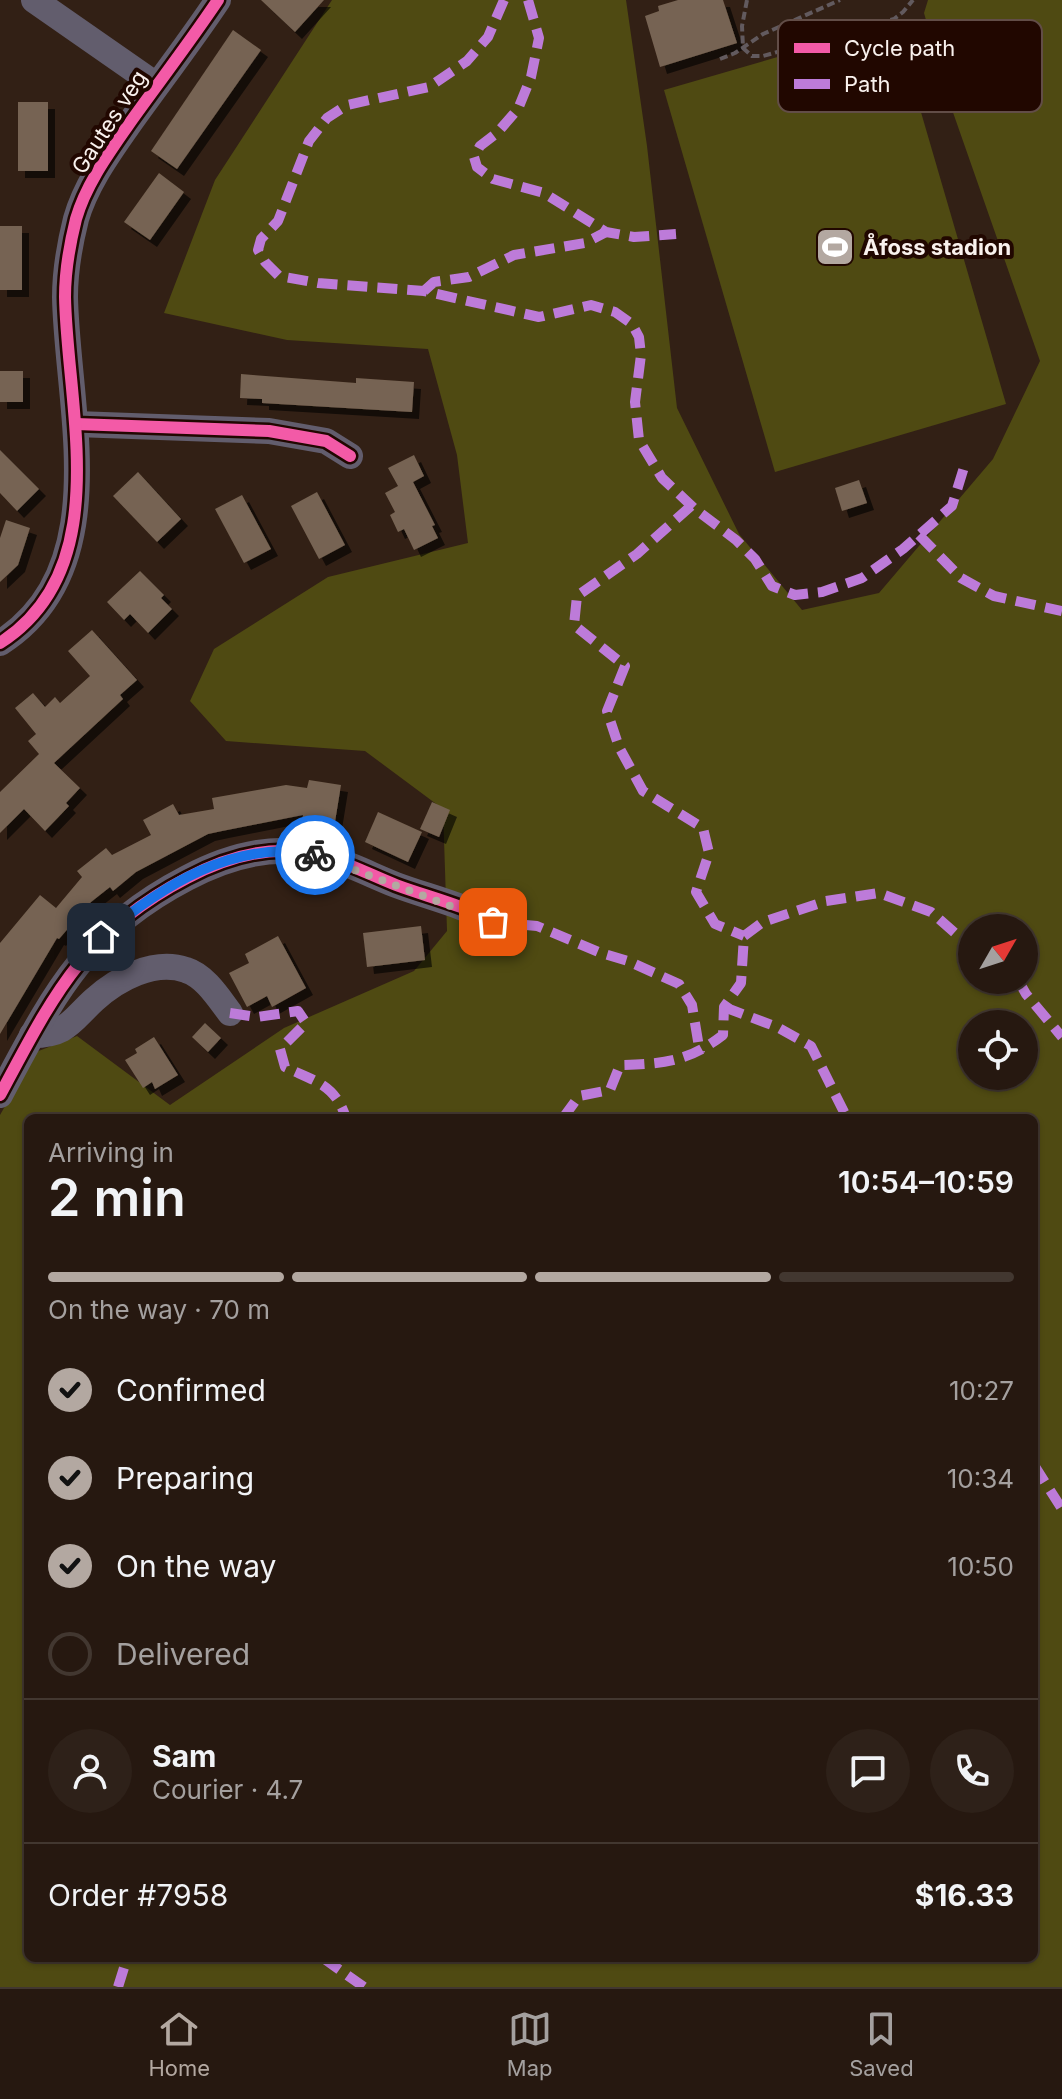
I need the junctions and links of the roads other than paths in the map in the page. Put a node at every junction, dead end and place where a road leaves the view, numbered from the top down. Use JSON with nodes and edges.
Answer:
{"nodes":[{"id":1,"x":34,"y":0,"type":"edge"},
{"id":2,"x":218,"y":0,"type":"edge"},
{"id":3,"x":156,"y":85,"type":"junction"},
{"id":4,"x":76,"y":424,"type":"junction"},
{"id":5,"x":350,"y":456,"type":"dead end"},
{"id":6,"x":0,"y":643,"type":"edge"},
{"id":7,"x":493,"y":922,"type":"dead end"},
{"id":8,"x":230,"y":1013,"type":"dead end"},
{"id":9,"x":32,"y":1035,"type":"junction"},
{"id":10,"x":0,"y":1095,"type":"edge"}],
"edges":[{"from":1,"to":3,"type":"street"},
{"from":2,"to":3,"type":"street","name":"Gautes veg"},
{"from":3,"to":4,"type":"street","name":"Gautes veg"},
{"from":4,"to":5,"type":"street"},
{"from":4,"to":6,"type":"street","name":"Gautes veg"},
{"from":7,"to":9,"type":"street"},
{"from":8,"to":9,"type":"street"},
{"from":9,"to":10,"type":"street"}]}
